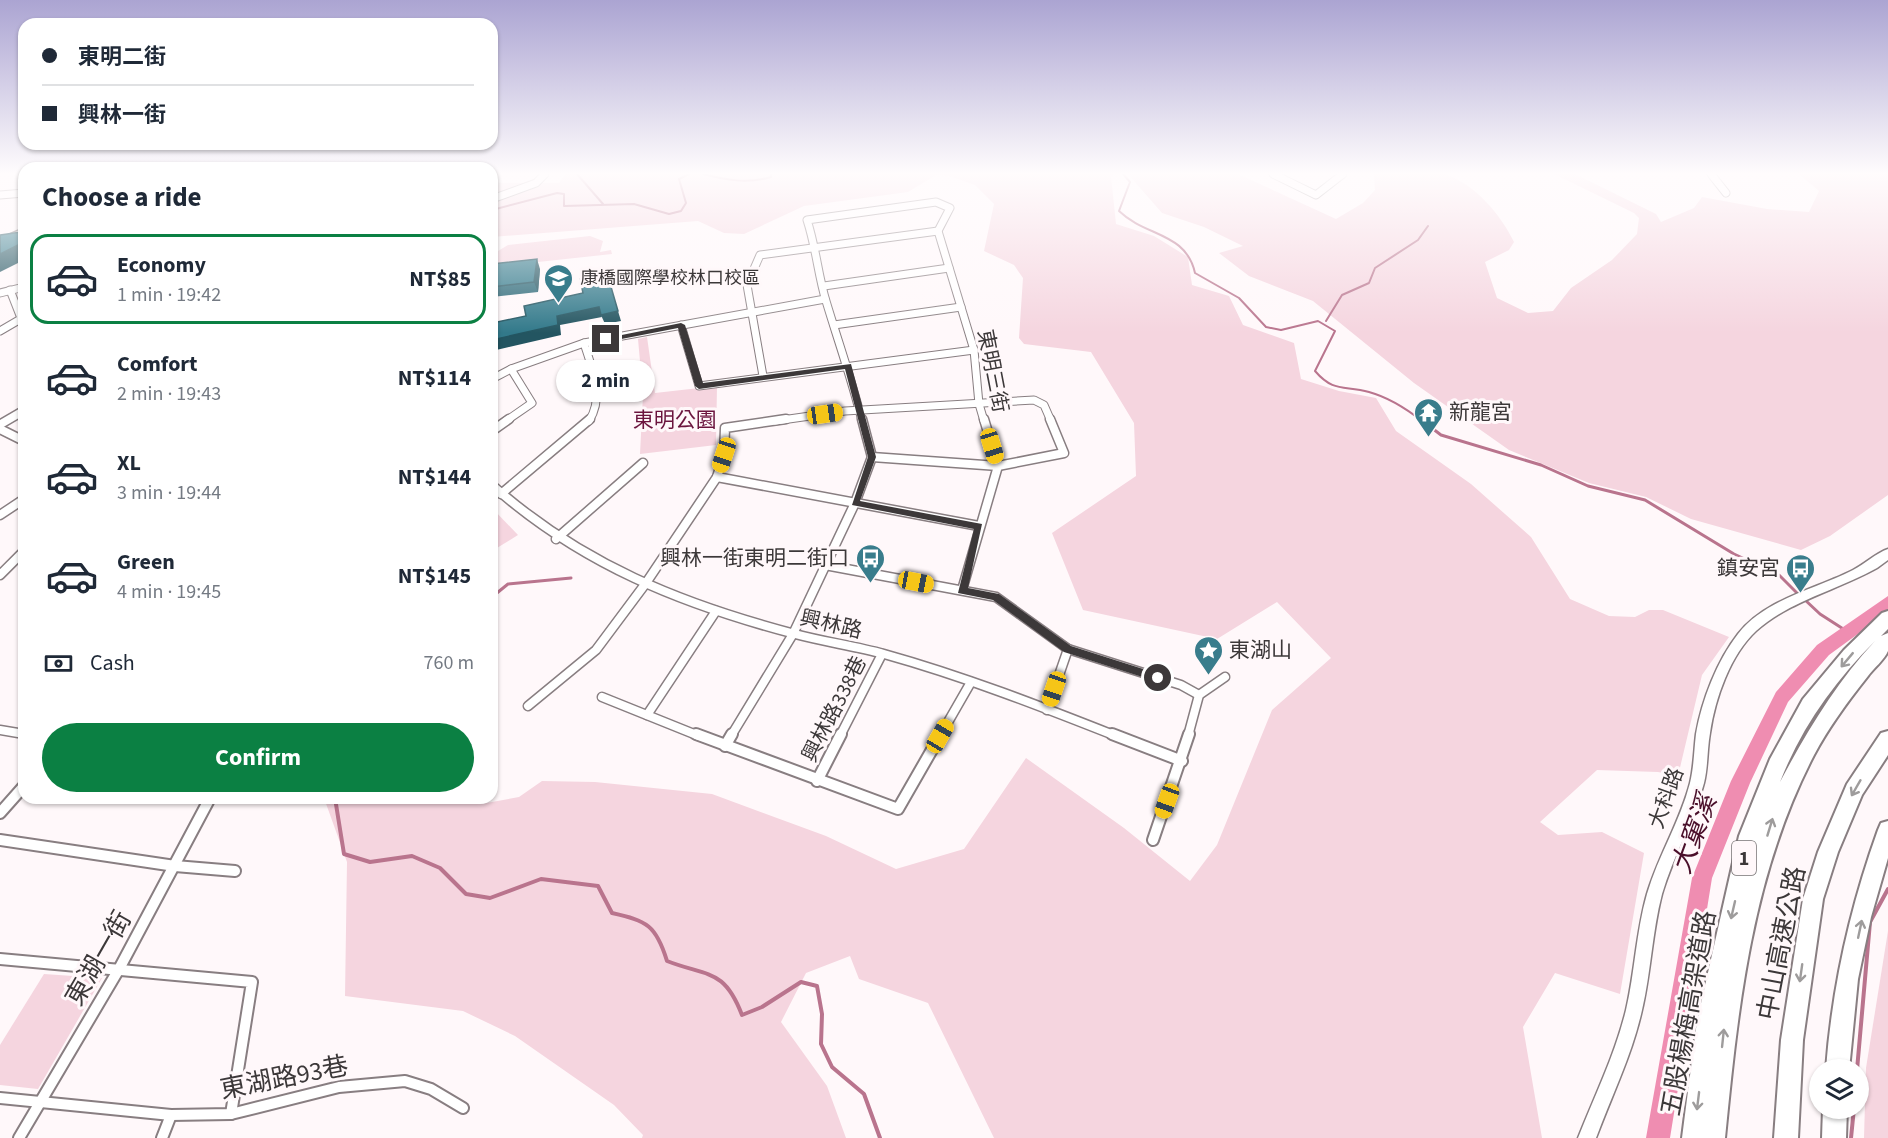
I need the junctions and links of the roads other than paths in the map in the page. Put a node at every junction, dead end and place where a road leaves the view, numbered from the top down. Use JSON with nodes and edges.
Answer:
{"nodes":[{"id":1,"x":809,"y":227,"type":"edge"},
{"id":2,"x":940,"y":227,"type":"edge"},
{"id":3,"x":938,"y":231,"type":"junction"},
{"id":4,"x":18,"y":232,"type":"edge"},
{"id":5,"x":18,"y":233,"type":"edge"},
{"id":6,"x":0,"y":237,"type":"edge"},
{"id":7,"x":0,"y":242,"type":"edge"},
{"id":8,"x":816,"y":248,"type":"junction"},
{"id":9,"x":950,"y":268,"type":"junction"},
{"id":10,"x":824,"y":286,"type":"junction"},
{"id":11,"x":18,"y":288,"type":"edge"},
{"id":12,"x":10,"y":291,"type":"junction"},
{"id":13,"x":0,"y":293,"type":"edge"},
{"id":14,"x":825,"y":299,"type":"junction"},
{"id":15,"x":961,"y":307,"type":"junction"},
{"id":16,"x":18,"y":308,"type":"edge"},
{"id":17,"x":752,"y":312,"type":"junction"},
{"id":18,"x":18,"y":321,"type":"edge"},
{"id":19,"x":681,"y":325,"type":"junction"},
{"id":20,"x":834,"y":326,"type":"junction"},
{"id":21,"x":0,"y":331,"type":"edge"},
{"id":22,"x":584,"y":343,"type":"junction"},
{"id":23,"x":974,"y":350,"type":"junction"},
{"id":24,"x":848,"y":366,"type":"junction"},
{"id":25,"x":511,"y":369,"type":"junction"},
{"id":26,"x":498,"y":376,"type":"edge"},
{"id":27,"x":763,"y":376,"type":"junction"},
{"id":28,"x":979,"y":404,"type":"junction"},
{"id":29,"x":858,"y":412,"type":"junction"},
{"id":30,"x":18,"y":414,"type":"edge"},
{"id":31,"x":0,"y":427,"type":"edge"},
{"id":32,"x":498,"y":427,"type":"edge"},
{"id":33,"x":18,"y":438,"type":"edge"},
{"id":34,"x":872,"y":457,"type":"junction"},
{"id":35,"x":643,"y":463,"type":"dead end"},
{"id":36,"x":998,"y":466,"type":"junction"},
{"id":37,"x":717,"y":477,"type":"junction"},
{"id":38,"x":498,"y":491,"type":"edge"},
{"id":39,"x":501,"y":494,"type":"junction"},
{"id":40,"x":18,"y":503,"type":"edge"},
{"id":41,"x":855,"y":503,"type":"junction"},
{"id":42,"x":0,"y":515,"type":"edge"},
{"id":43,"x":979,"y":526,"type":"junction"},
{"id":44,"x":556,"y":539,"type":"junction"},
{"id":45,"x":1888,"y":554,"type":"edge"},
{"id":46,"x":18,"y":557,"type":"edge"},
{"id":47,"x":825,"y":565,"type":"junction"},
{"id":48,"x":0,"y":575,"type":"edge"},
{"id":49,"x":646,"y":583,"type":"junction"},
{"id":50,"x":962,"y":590,"type":"junction"},
{"id":51,"x":716,"y":611,"type":"junction"},
{"id":52,"x":1888,"y":618,"type":"edge"},
{"id":53,"x":793,"y":634,"type":"junction"},
{"id":54,"x":1888,"y":640,"type":"edge"},
{"id":55,"x":1068,"y":649,"type":"junction"},
{"id":56,"x":882,"y":654,"type":"junction"},
{"id":57,"x":1225,"y":677,"type":"dead end"},
{"id":58,"x":971,"y":682,"type":"junction"},
{"id":59,"x":1199,"y":695,"type":"junction"},
{"id":60,"x":602,"y":697,"type":"dead end"},
{"id":61,"x":528,"y":706,"type":"dead end"},
{"id":62,"x":1047,"y":710,"type":"junction"},
{"id":63,"x":647,"y":715,"type":"junction"},
{"id":64,"x":0,"y":730,"type":"edge"},
{"id":65,"x":18,"y":733,"type":"edge"},
{"id":66,"x":1888,"y":738,"type":"edge"},
{"id":67,"x":725,"y":746,"type":"junction"},
{"id":68,"x":1182,"y":762,"type":"junction"},
{"id":69,"x":817,"y":781,"type":"junction"},
{"id":70,"x":18,"y":793,"type":"edge"},
{"id":71,"x":207,"y":804,"type":"edge"},
{"id":72,"x":0,"y":813,"type":"edge"},
{"id":73,"x":1888,"y":830,"type":"edge"},
{"id":74,"x":0,"y":840,"type":"edge"},
{"id":75,"x":1153,"y":840,"type":"dead end"},
{"id":76,"x":175,"y":866,"type":"junction"},
{"id":77,"x":235,"y":871,"type":"dead end"},
{"id":78,"x":0,"y":959,"type":"edge"},
{"id":79,"x":119,"y":969,"type":"junction"},
{"id":80,"x":1839,"y":1059,"type":"edge"},
{"id":81,"x":0,"y":1098,"type":"edge"},
{"id":82,"x":40,"y":1102,"type":"junction"},
{"id":83,"x":463,"y":1108,"type":"dead end"},
{"id":84,"x":231,"y":1114,"type":"junction"},
{"id":85,"x":171,"y":1115,"type":"junction"},
{"id":86,"x":1835,"y":1119,"type":"edge"},
{"id":87,"x":19,"y":1138,"type":"edge"},
{"id":88,"x":162,"y":1138,"type":"edge"},
{"id":89,"x":1587,"y":1138,"type":"edge"},
{"id":90,"x":1694,"y":1138,"type":"edge"},
{"id":91,"x":1713,"y":1138,"type":"edge"},
{"id":92,"x":1786,"y":1138,"type":"edge"},
{"id":93,"x":1834,"y":1138,"type":"edge"}],
"edges":[{"from":1,"to":8,"type":"street"},
{"from":2,"to":3,"type":"street"},
{"from":3,"to":8,"type":"street"},
{"from":3,"to":9,"type":"street","name":"東明三街"},
{"from":4,"to":6,"type":"street"},
{"from":5,"to":7,"type":"street"},
{"from":8,"to":10,"type":"street"},
{"from":8,"to":17,"type":"street"},
{"from":9,"to":10,"type":"street"},
{"from":9,"to":15,"type":"street","name":"東明三街"},
{"from":10,"to":14,"type":"street"},
{"from":11,"to":12,"type":"street"},
{"from":12,"to":13,"type":"street"},
{"from":12,"to":16,"type":"street"},
{"from":14,"to":17,"type":"street"},
{"from":14,"to":20,"type":"street"},
{"from":15,"to":20,"type":"street"},
{"from":15,"to":23,"type":"street","name":"東明三街"},
{"from":17,"to":19,"type":"street"},
{"from":17,"to":27,"type":"street"},
{"from":18,"to":21,"type":"street"},
{"from":19,"to":22,"type":"street"},
{"from":19,"to":27,"type":"street"},
{"from":20,"to":24,"type":"street"},
{"from":22,"to":25,"type":"street"},
{"from":22,"to":39,"type":"street"},
{"from":23,"to":24,"type":"street"},
{"from":23,"to":28,"type":"street","name":"東明三街"},
{"from":24,"to":27,"type":"street"},
{"from":24,"to":29,"type":"street"},
{"from":25,"to":26,"type":"street"},
{"from":25,"to":32,"type":"street"},
{"from":28,"to":29,"type":"street"},
{"from":28,"to":36,"type":"street","name":"東明三街"},
{"from":28,"to":36,"type":"street"},
{"from":29,"to":34,"type":"street"},
{"from":29,"to":37,"type":"street"},
{"from":30,"to":31,"type":"street"},
{"from":31,"to":33,"type":"street"},
{"from":34,"to":36,"type":"street"},
{"from":34,"to":41,"type":"street"},
{"from":35,"to":44,"type":"street"},
{"from":36,"to":43,"type":"street"},
{"from":37,"to":41,"type":"street"},
{"from":37,"to":49,"type":"street"},
{"from":38,"to":39,"type":"street","name":"興林路"},
{"from":39,"to":44,"type":"street","name":"興林路"},
{"from":40,"to":42,"type":"street"},
{"from":41,"to":43,"type":"street"},
{"from":41,"to":47,"type":"street"},
{"from":43,"to":50,"type":"street"},
{"from":44,"to":49,"type":"street","name":"興林路"},
{"from":45,"to":89,"type":"street","name":"大科路"},
{"from":46,"to":48,"type":"street"},
{"from":47,"to":50,"type":"street"},
{"from":47,"to":53,"type":"street"},
{"from":49,"to":51,"type":"street","name":"興林路"},
{"from":49,"to":61,"type":"street"},
{"from":50,"to":55,"type":"street"},
{"from":51,"to":53,"type":"street","name":"興林路"},
{"from":51,"to":63,"type":"street"},
{"from":52,"to":90,"type":"highway","name":"五股楊梅高架道路","number":"1","one_way":true},
{"from":53,"to":56,"type":"street","name":"興林路"},
{"from":53,"to":67,"type":"street"},
{"from":91,"to":54,"type":"highway","name":"五股楊梅高架道路","number":"1","one_way":true},
{"from":55,"to":59,"type":"street"},
{"from":55,"to":62,"type":"street"},
{"from":56,"to":58,"type":"street","name":"興林路"},
{"from":56,"to":69,"type":"street","name":"興林路338巷"},
{"from":57,"to":59,"type":"street"},
{"from":58,"to":62,"type":"street","name":"興林路"},
{"from":58,"to":69,"type":"street"},
{"from":59,"to":68,"type":"street"},
{"from":60,"to":63,"type":"street"},
{"from":62,"to":68,"type":"street","name":"興林路"},
{"from":63,"to":67,"type":"street"},
{"from":64,"to":65,"type":"street"},
{"from":66,"to":92,"type":"highway","name":"中山高速公路","one_way":true},
{"from":67,"to":69,"type":"street"},
{"from":68,"to":75,"type":"street"},
{"from":70,"to":72,"type":"street"},
{"from":71,"to":76,"type":"street","name":"東湖一街"},
{"from":80,"to":73,"type":"highway","one_way":true},
{"from":74,"to":76,"type":"street"},
{"from":76,"to":77,"type":"street"},
{"from":76,"to":79,"type":"street","name":"東湖一街"},
{"from":78,"to":79,"type":"street"},
{"from":79,"to":82,"type":"street","name":"東湖一街"},
{"from":79,"to":84,"type":"street"},
{"from":81,"to":82,"type":"street","name":"東湖路93巷"},
{"from":82,"to":85,"type":"street","name":"東湖路93巷"},
{"from":82,"to":87,"type":"street","name":"東湖一街"},
{"from":83,"to":84,"type":"street","name":"東湖路93巷"},
{"from":84,"to":85,"type":"street","name":"東湖路93巷"},
{"from":85,"to":88,"type":"street"},
{"from":86,"to":93,"type":"highway"}]}
